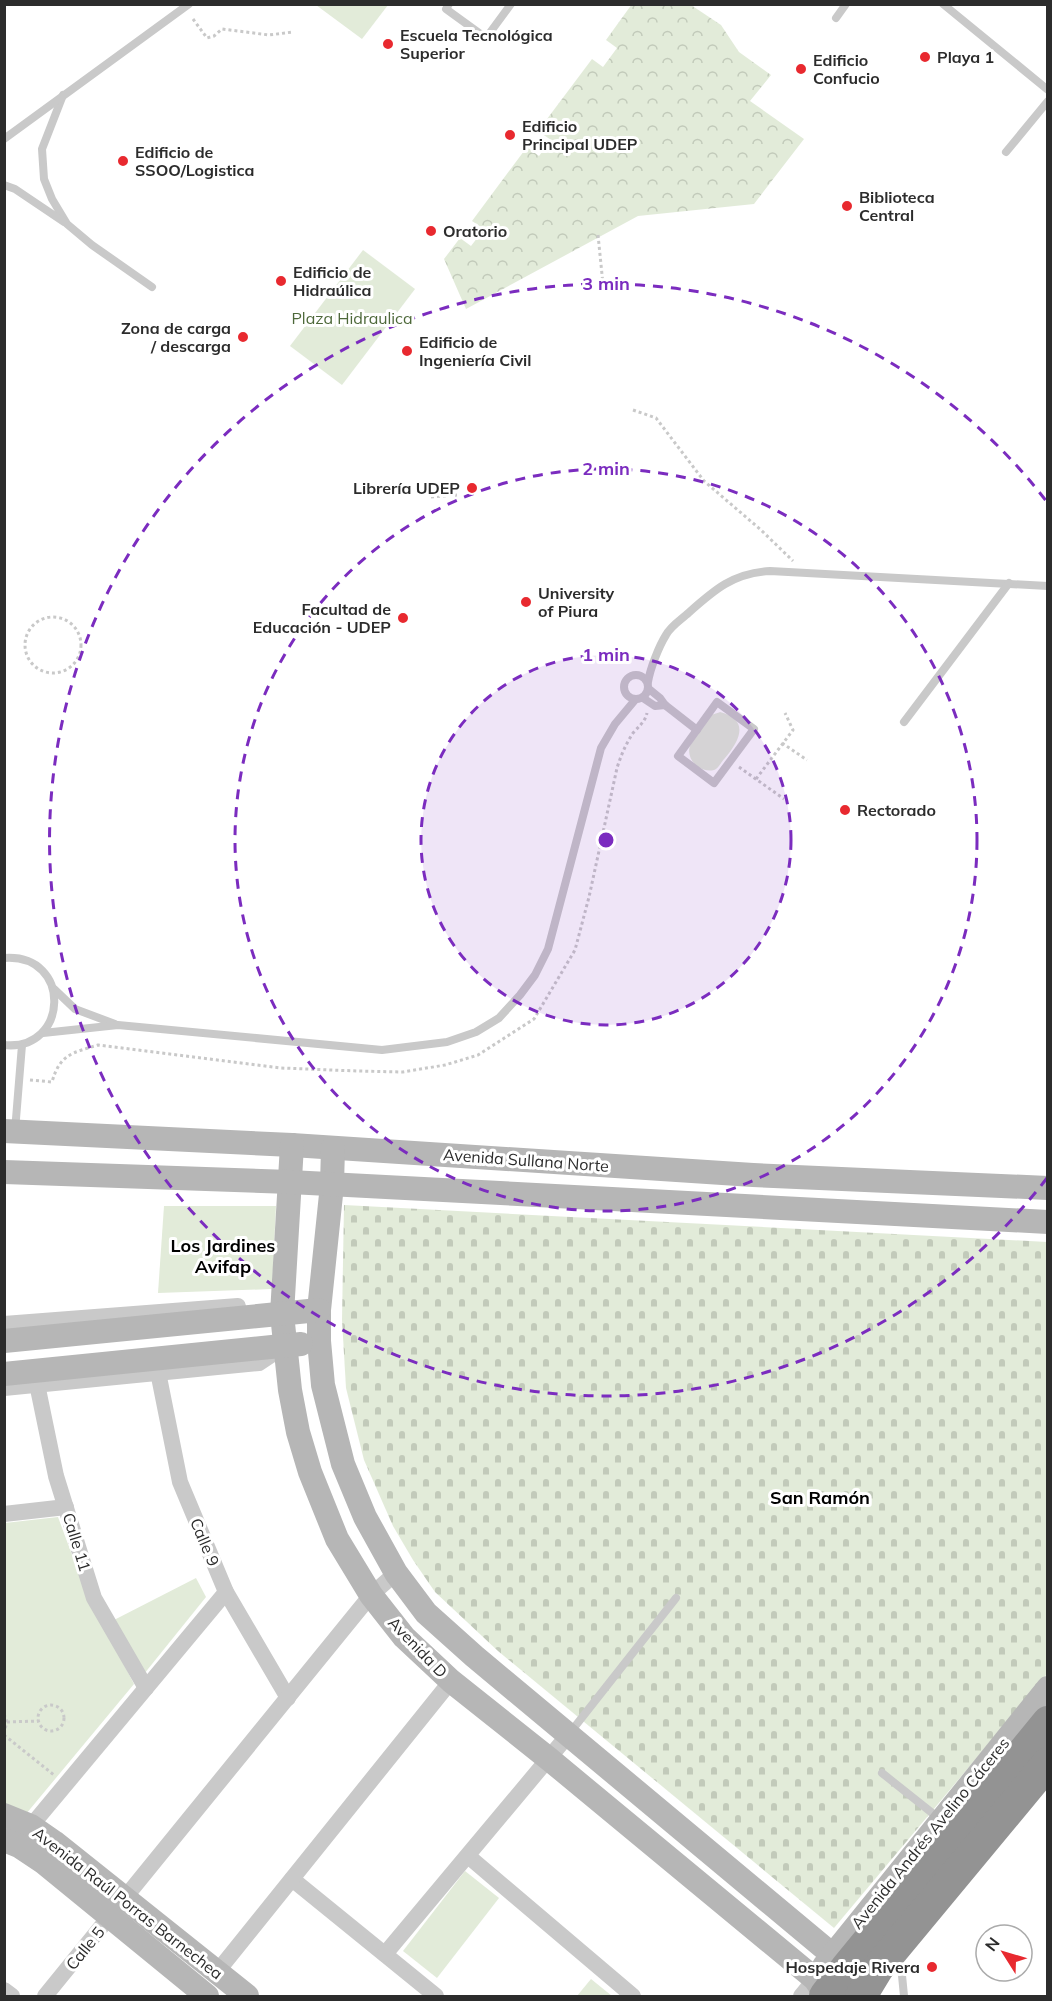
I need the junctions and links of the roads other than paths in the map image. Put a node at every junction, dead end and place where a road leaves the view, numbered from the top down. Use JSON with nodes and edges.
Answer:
{"nodes":[{"id":1,"x":189,"y":4,"type":"edge"},
{"id":2,"x":449,"y":4,"type":"edge"},
{"id":3,"x":511,"y":4,"type":"edge"},
{"id":4,"x":846,"y":4,"type":"edge"},
{"id":5,"x":943,"y":4,"type":"edge"},
{"id":6,"x":836,"y":18,"type":"dead end"},
{"id":7,"x":1047,"y":90,"type":"edge"},
{"id":8,"x":63,"y":95,"type":"junction"},
{"id":9,"x":1047,"y":101,"type":"edge"},
{"id":10,"x":4,"y":139,"type":"edge"},
{"id":11,"x":1006,"y":152,"type":"dead end"},
{"id":12,"x":4,"y":185,"type":"edge"},
{"id":13,"x":67,"y":224,"type":"junction"},
{"id":14,"x":152,"y":287,"type":"dead end"},
{"id":15,"x":1009,"y":583,"type":"junction"},
{"id":16,"x":1047,"y":586,"type":"edge"},
{"id":17,"x":654,"y":663,"type":"junction"},
{"id":18,"x":632,"y":675,"type":"junction"},
{"id":19,"x":648,"y":686,"type":"junction"},
{"id":20,"x":624,"y":687,"type":"junction"},
{"id":21,"x":643,"y":700,"type":"junction"},
{"id":22,"x":665,"y":705,"type":"junction"},
{"id":23,"x":904,"y":722,"type":"dead end"},
{"id":24,"x":615,"y":724,"type":"junction"},
{"id":25,"x":697,"y":730,"type":"junction"},
{"id":26,"x":4,"y":958,"type":"edge"},
{"id":27,"x":54,"y":989,"type":"junction"},
{"id":28,"x":118,"y":1025,"type":"junction"},
{"id":29,"x":43,"y":1033,"type":"junction"},
{"id":30,"x":22,"y":1045,"type":"junction"},
{"id":31,"x":4,"y":1046,"type":"edge"},
{"id":32,"x":10,"y":1131,"type":"edge"},
{"id":33,"x":292,"y":1144,"type":"junction"},
{"id":34,"x":333,"y":1148,"type":"junction"},
{"id":35,"x":4,"y":1172,"type":"edge"},
{"id":36,"x":290,"y":1182,"type":"junction"},
{"id":37,"x":332,"y":1185,"type":"junction"},
{"id":38,"x":1047,"y":1188,"type":"edge"},
{"id":39,"x":1047,"y":1222,"type":"edge"},
{"id":40,"x":318,"y":1310,"type":"junction"},
{"id":41,"x":282,"y":1314,"type":"junction"},
{"id":42,"x":4,"y":1324,"type":"edge"},
{"id":43,"x":4,"y":1341,"type":"edge"},
{"id":44,"x":319,"y":1341,"type":"junction"},
{"id":45,"x":284,"y":1346,"type":"junction"},
{"id":46,"x":158,"y":1372,"type":"junction"},
{"id":47,"x":4,"y":1374,"type":"edge"},
{"id":48,"x":37,"y":1384,"type":"junction"},
{"id":49,"x":4,"y":1388,"type":"edge"},
{"id":50,"x":66,"y":1507,"type":"junction"},
{"id":51,"x":4,"y":1514,"type":"edge"},
{"id":52,"x":396,"y":1574,"type":"junction"},
{"id":53,"x":226,"y":1592,"type":"junction"},
{"id":54,"x":371,"y":1595,"type":"junction"},
{"id":55,"x":676,"y":1598,"type":"dead end"},
{"id":56,"x":451,"y":1681,"type":"junction"},
{"id":57,"x":146,"y":1688,"type":"junction"},
{"id":58,"x":1047,"y":1688,"type":"edge"},
{"id":59,"x":288,"y":1698,"type":"junction"},
{"id":60,"x":1047,"y":1722,"type":"edge"},
{"id":61,"x":569,"y":1734,"type":"junction"},
{"id":62,"x":549,"y":1759,"type":"junction"},
{"id":63,"x":1047,"y":1763,"type":"edge"},
{"id":64,"x":882,"y":1773,"type":"dead end"},
{"id":65,"x":1047,"y":1784,"type":"edge"},
{"id":66,"x":4,"y":1815,"type":"edge"},
{"id":67,"x":940,"y":1820,"type":"junction"},
{"id":68,"x":31,"y":1826,"type":"junction"},
{"id":69,"x":4,"y":1840,"type":"edge"},
{"id":70,"x":468,"y":1856,"type":"junction"},
{"id":71,"x":292,"y":1879,"type":"junction"},
{"id":72,"x":117,"y":1907,"type":"junction"},
{"id":73,"x":385,"y":1954,"type":"junction"},
{"id":74,"x":901,"y":1965,"type":"junction"},
{"id":75,"x":217,"y":1972,"type":"junction"},
{"id":76,"x":860,"y":1983,"type":"edge"},
{"id":77,"x":4,"y":1990,"type":"edge"},
{"id":78,"x":819,"y":1993,"type":"edge"},
{"id":79,"x":12,"y":1996,"type":"edge"},
{"id":80,"x":45,"y":1996,"type":"edge"},
{"id":81,"x":207,"y":1996,"type":"edge"},
{"id":82,"x":247,"y":1996,"type":"edge"},
{"id":83,"x":436,"y":1996,"type":"edge"},
{"id":84,"x":633,"y":1996,"type":"edge"},
{"id":85,"x":904,"y":1996,"type":"edge"}],
"edges":[{"from":1,"to":8,"type":"lane"},
{"from":2,"to":3,"type":"lane"},
{"from":4,"to":6,"type":"lane"},
{"from":5,"to":7,"type":"lane"},
{"from":8,"to":10,"type":"lane"},
{"from":8,"to":13,"type":"lane"},
{"from":9,"to":11,"type":"lane"},
{"from":12,"to":13,"type":"lane"},
{"from":13,"to":14,"type":"lane"},
{"from":15,"to":16,"type":"lane"},
{"from":15,"to":17,"type":"lane"},
{"from":15,"to":23,"type":"lane"},
{"from":17,"to":18,"type":"lane"},
{"from":17,"to":19,"type":"lane"},
{"from":18,"to":19,"type":"lane"},
{"from":18,"to":20,"type":"lane"},
{"from":19,"to":21,"type":"lane"},
{"from":19,"to":22,"type":"lane"},
{"from":20,"to":21,"type":"lane"},
{"from":20,"to":24,"type":"lane"},
{"from":21,"to":22,"type":"lane"},
{"from":21,"to":24,"type":"lane"},
{"from":22,"to":25,"type":"lane"},
{"from":24,"to":28,"type":"lane"},
{"from":25,"to":25,"type":"lane"},
{"from":26,"to":27,"type":"lane"},
{"from":27,"to":28,"type":"lane"},
{"from":27,"to":29,"type":"lane"},
{"from":28,"to":29,"type":"lane"},
{"from":29,"to":30,"type":"lane"},
{"from":30,"to":31,"type":"lane"},
{"from":30,"to":32,"type":"lane"},
{"from":32,"to":33,"type":"main road","name":"Avenida Sullana Norte"},
{"from":33,"to":34,"type":"main road","name":"Avenida Sullana Norte"},
{"from":33,"to":36,"type":"main road","name":"Avenida D"},
{"from":34,"to":37,"type":"main road","name":"Avenida D"},
{"from":34,"to":38,"type":"main road","name":"Avenida Sullana Norte"},
{"from":35,"to":36,"type":"main road","name":"Avenida Sullana Norte"},
{"from":36,"to":37,"type":"main road","name":"Avenida Sullana Norte"},
{"from":36,"to":41,"type":"main road","name":"Avenida D"},
{"from":37,"to":39,"type":"main road","name":"Avenida Sullana Norte"},
{"from":37,"to":40,"type":"main road","name":"Avenida D"},
{"from":40,"to":41,"type":"main road"},
{"from":40,"to":44,"type":"main road","name":"Avenida D"},
{"from":41,"to":42,"type":"street"},
{"from":41,"to":43,"type":"main road"},
{"from":41,"to":45,"type":"main road","name":"Avenida D"},
{"from":44,"to":45,"type":"main road"},
{"from":44,"to":52,"type":"main road","name":"Avenida D"},
{"from":45,"to":46,"type":"street"},
{"from":45,"to":47,"type":"main road"},
{"from":45,"to":54,"type":"main road","name":"Avenida D"},
{"from":46,"to":48,"type":"street"},
{"from":46,"to":53,"type":"street","name":"Calle 9"},
{"from":48,"to":49,"type":"street"},
{"from":48,"to":50,"type":"street","name":"Calle 11"},
{"from":50,"to":51,"type":"street"},
{"from":50,"to":57,"type":"street","name":"Calle 11"},
{"from":52,"to":54,"type":"street","name":"Calle 5"},
{"from":52,"to":61,"type":"main road","name":"Avenida D"},
{"from":53,"to":57,"type":"street"},
{"from":53,"to":59,"type":"street","name":"Calle 9"},
{"from":54,"to":56,"type":"main road","name":"Avenida D"},
{"from":54,"to":59,"type":"street","name":"Calle 5"},
{"from":55,"to":61,"type":"lane"},
{"from":56,"to":62,"type":"main road","name":"Avenida D"},
{"from":56,"to":71,"type":"street"},
{"from":57,"to":68,"type":"street"},
{"from":58,"to":67,"type":"main road","name":"Avenida Andrés Avelino Cáceres"},
{"from":59,"to":72,"type":"street","name":"Calle 5"},
{"from":60,"to":76,"type":"highway","name":"Avenida Andrés Avelino Cáceres"},
{"from":61,"to":62,"type":"street"},
{"from":61,"to":76,"type":"main road","name":"Avenida D"},
{"from":62,"to":70,"type":"street"},
{"from":62,"to":78,"type":"main road","name":"Avenida D"},
{"from":63,"to":76,"type":"highway","name":"Avenida Andrés Avelino Cáceres"},
{"from":64,"to":67,"type":"lane"},
{"from":65,"to":74,"type":"main road","name":"Avenida Andrés Avelino Cáceres"},
{"from":66,"to":68,"type":"main road","name":"Avenida Raúl Porras Barnechea"},
{"from":67,"to":76,"type":"main road","name":"Avenida Andrés Avelino Cáceres"},
{"from":68,"to":72,"type":"main road","name":"Avenida Raúl Porras Barnechea"},
{"from":69,"to":72,"type":"main road","name":"Avenida Raúl Porras Barnechea"},
{"from":70,"to":73,"type":"street"},
{"from":70,"to":84,"type":"street"},
{"from":71,"to":73,"type":"street"},
{"from":71,"to":75,"type":"street"},
{"from":72,"to":75,"type":"main road","name":"Avenida Raúl Porras Barnechea"},
{"from":72,"to":80,"type":"street","name":"Calle 5"},
{"from":72,"to":81,"type":"main road","name":"Avenida Raúl Porras Barnechea"},
{"from":73,"to":83,"type":"street"},
{"from":74,"to":76,"type":"main road","name":"Avenida Andrés Avelino Cáceres"},
{"from":74,"to":85,"type":"lane"},
{"from":75,"to":82,"type":"main road","name":"Avenida Raúl Porras Barnechea"},
{"from":76,"to":78,"type":"highway","name":"Avenida Andrés Avelino Cáceres"},
{"from":77,"to":79,"type":"street"}]}
